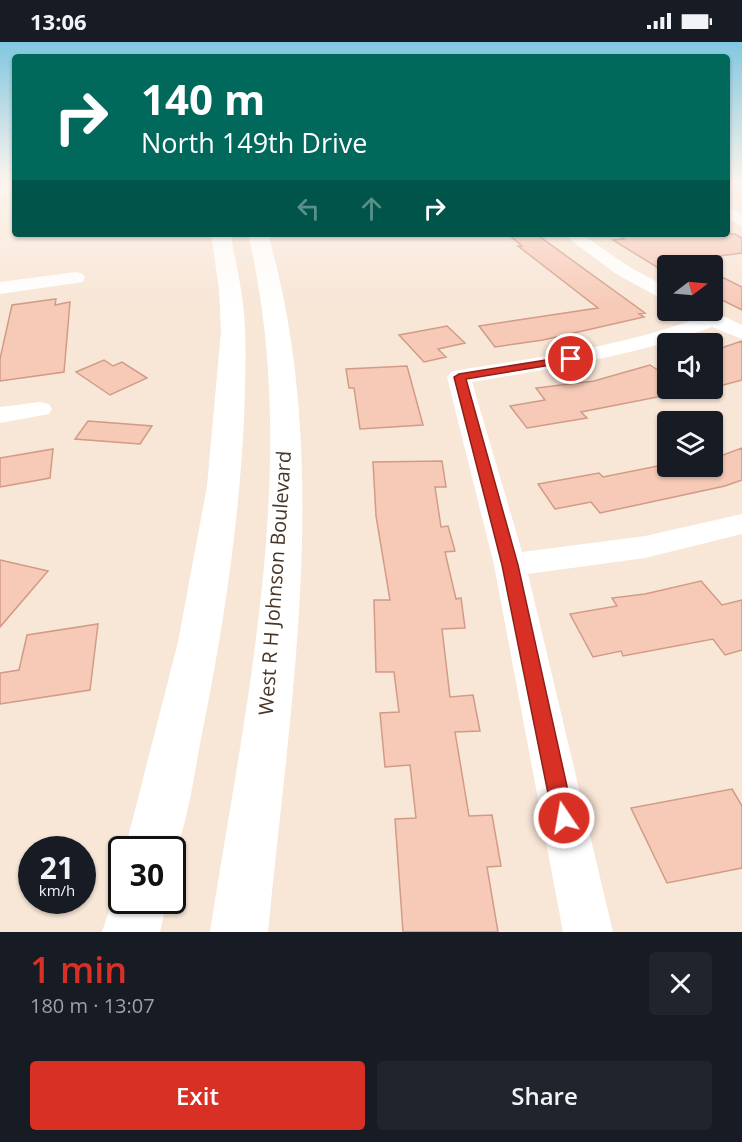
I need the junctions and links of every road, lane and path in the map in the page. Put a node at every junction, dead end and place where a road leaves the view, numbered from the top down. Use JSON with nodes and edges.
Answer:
{"nodes":[{"id":1,"x":221,"y":237,"type":"edge"},
{"id":2,"x":259,"y":237,"type":"edge"},
{"id":3,"x":575,"y":237,"type":"edge"},
{"id":4,"x":76,"y":278,"type":"dead end"},
{"id":5,"x":0,"y":288,"type":"edge"},
{"id":6,"x":657,"y":290,"type":"edge"},
{"id":7,"x":692,"y":321,"type":"edge"},
{"id":8,"x":715,"y":321,"type":"edge"},
{"id":9,"x":742,"y":333,"type":"edge"},
{"id":10,"x":40,"y":409,"type":"dead end"},
{"id":11,"x":0,"y":415,"type":"edge"},
{"id":12,"x":742,"y":524,"type":"edge"},
{"id":13,"x":510,"y":565,"type":"junction"},
{"id":14,"x":154,"y":836,"type":"edge"},
{"id":15,"x":136,"y":914,"type":"edge"},
{"id":16,"x":131,"y":932,"type":"edge"},
{"id":17,"x":238,"y":932,"type":"edge"},
{"id":18,"x":588,"y":932,"type":"edge"}],
"edges":[{"from":1,"to":14,"type":"main road"},
{"from":2,"to":17,"type":"main road","name":"West R H Johnson Boulevard"},
{"from":3,"to":6,"type":"street"},
{"from":4,"to":5,"type":"street"},
{"from":7,"to":13,"type":"street"},
{"from":8,"to":9,"type":"street"},
{"from":10,"to":11,"type":"street"},
{"from":12,"to":13,"type":"street"},
{"from":13,"to":18,"type":"street"},
{"from":15,"to":16,"type":"main road"}]}
